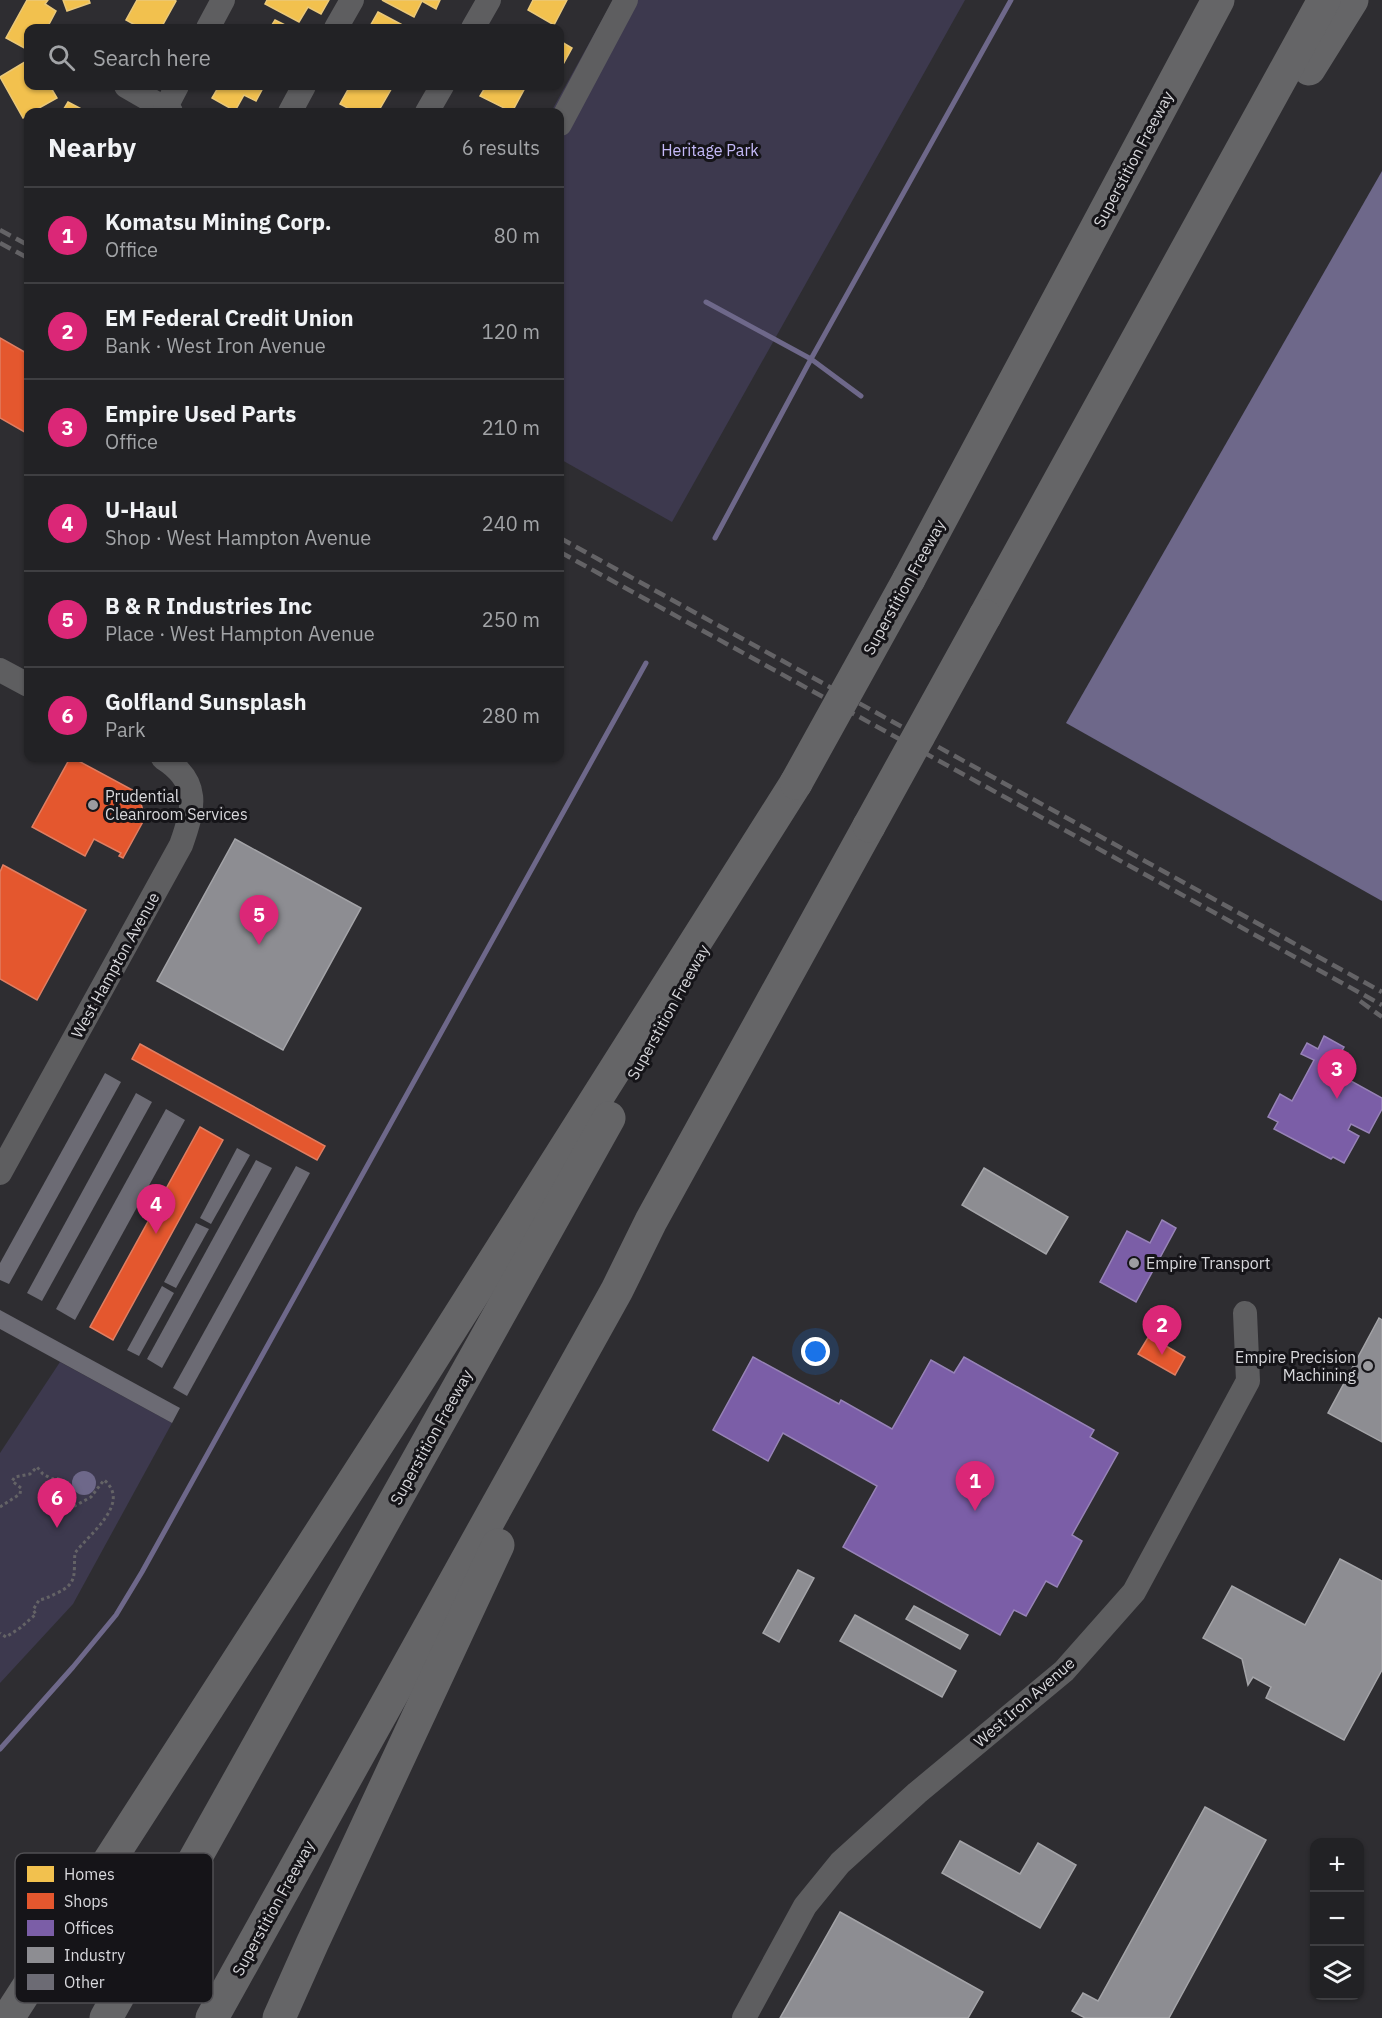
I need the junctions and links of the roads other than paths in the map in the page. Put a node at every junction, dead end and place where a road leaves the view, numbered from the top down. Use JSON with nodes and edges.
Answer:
{"nodes":[{"id":1,"x":223,"y":0,"type":"edge"},
{"id":2,"x":352,"y":0,"type":"edge"},
{"id":3,"x":489,"y":0,"type":"edge"},
{"id":4,"x":626,"y":0,"type":"edge"},
{"id":5,"x":1217,"y":0,"type":"edge"},
{"id":6,"x":1324,"y":0,"type":"edge"},
{"id":7,"x":1352,"y":0,"type":"edge"},
{"id":8,"x":210,"y":24,"type":"edge"},
{"id":9,"x":338,"y":24,"type":"edge"},
{"id":10,"x":476,"y":24,"type":"edge"},
{"id":11,"x":133,"y":90,"type":"edge"},
{"id":12,"x":176,"y":90,"type":"edge"},
{"id":13,"x":302,"y":90,"type":"edge"},
{"id":14,"x":440,"y":90,"type":"edge"},
{"id":15,"x":163,"y":108,"type":"edge"},
{"id":16,"x":169,"y":108,"type":"edge"},
{"id":17,"x":292,"y":108,"type":"edge"},
{"id":18,"x":430,"y":108,"type":"edge"},
{"id":19,"x":564,"y":116,"type":"edge"},
{"id":20,"x":1101,"y":404,"type":"junction"},
{"id":21,"x":2,"y":671,"type":"edge"},
{"id":22,"x":24,"y":683,"type":"edge"},
{"id":23,"x":170,"y":762,"type":"edge"},
{"id":24,"x":796,"y":783,"type":"junction"},
{"id":25,"x":0,"y":1173,"type":"edge"},
{"id":26,"x":617,"y":1290,"type":"junction"},
{"id":27,"x":1245,"y":1313,"type":"dead end"},
{"id":28,"x":115,"y":1853,"type":"edge"},
{"id":29,"x":198,"y":1853,"type":"edge"},
{"id":30,"x":18,"y":2003,"type":"edge"},
{"id":31,"x":114,"y":2003,"type":"edge"},
{"id":32,"x":8,"y":2018,"type":"edge"},
{"id":33,"x":106,"y":2018,"type":"edge"},
{"id":34,"x":212,"y":2018,"type":"edge"},
{"id":35,"x":279,"y":2018,"type":"edge"},
{"id":36,"x":744,"y":2018,"type":"edge"}],
"edges":[{"from":1,"to":8,"type":"street"},
{"from":2,"to":9,"type":"street"},
{"from":3,"to":10,"type":"street"},
{"from":4,"to":19,"type":"street"},
{"from":5,"to":24,"type":"highway","name":"Superstition Freeway","bridge":true},
{"from":6,"to":20,"type":"highway","name":"Superstition Freeway"},
{"from":7,"to":20,"type":"highway"},
{"from":11,"to":15,"type":"street"},
{"from":12,"to":16,"type":"street"},
{"from":13,"to":17,"type":"street"},
{"from":14,"to":18,"type":"street"},
{"from":20,"to":26,"type":"highway","name":"Superstition Freeway","bridge":true},
{"from":21,"to":22,"type":"street"},
{"from":23,"to":25,"type":"street","name":"West Hampton Avenue"},
{"from":24,"to":28,"type":"highway"},
{"from":24,"to":29,"type":"highway","name":"Superstition Freeway"},
{"from":26,"to":34,"type":"highway","name":"Superstition Freeway"},
{"from":26,"to":35,"type":"highway"},
{"from":27,"to":36,"type":"street","name":"West Iron Avenue"},
{"from":30,"to":32,"type":"highway"},
{"from":31,"to":33,"type":"highway","name":"Superstition Freeway"}]}
